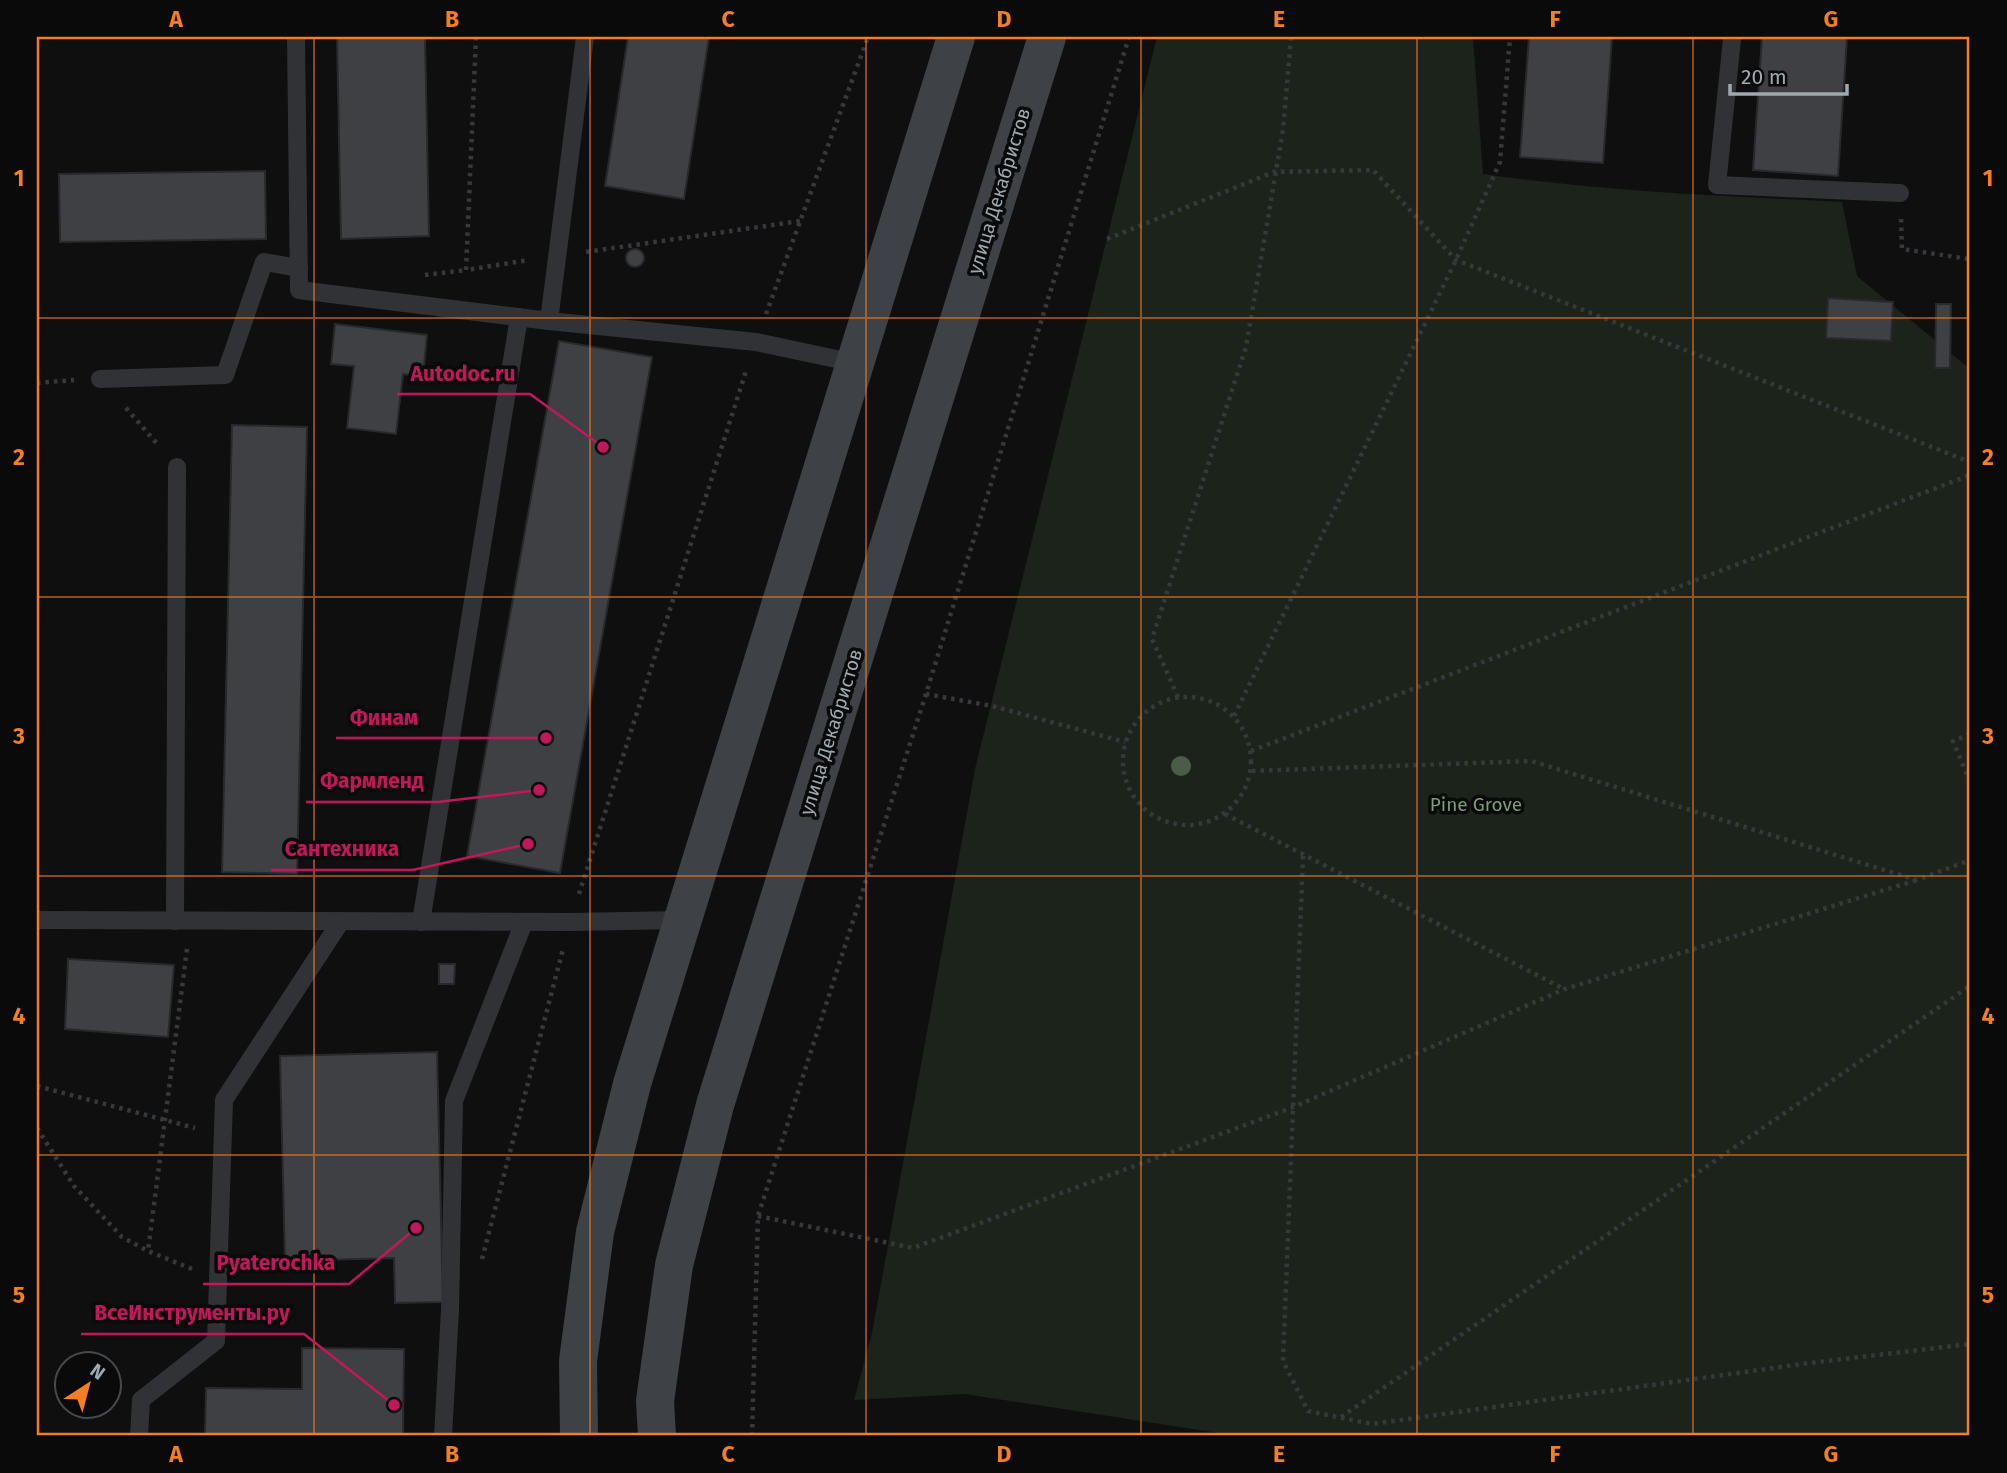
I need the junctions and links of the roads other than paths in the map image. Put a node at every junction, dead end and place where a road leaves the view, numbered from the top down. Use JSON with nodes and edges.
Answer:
{"nodes":[{"id":1,"x":296,"y":37,"type":"edge"},
{"id":2,"x":585,"y":37,"type":"edge"},
{"id":3,"x":956,"y":37,"type":"edge"},
{"id":4,"x":1047,"y":37,"type":"edge"},
{"id":5,"x":1732,"y":39,"type":"dead end"},
{"id":6,"x":1900,"y":193,"type":"road end"},
{"id":7,"x":299,"y":268,"type":"junction"},
{"id":8,"x":519,"y":317,"type":"junction"},
{"id":9,"x":549,"y":321,"type":"junction"},
{"id":10,"x":855,"y":363,"type":"junction"},
{"id":11,"x":100,"y":379,"type":"dead end"},
{"id":12,"x":177,"y":467,"type":"dead end"},
{"id":13,"x":37,"y":920,"type":"edge"},
{"id":14,"x":681,"y":920,"type":"junction"},
{"id":15,"x":183,"y":921,"type":"junction"},
{"id":16,"x":341,"y":921,"type":"junction"},
{"id":17,"x":421,"y":922,"type":"junction"},
{"id":18,"x":524,"y":922,"type":"junction"},
{"id":19,"x":139,"y":1436,"type":"edge"},
{"id":20,"x":443,"y":1436,"type":"edge"},
{"id":21,"x":579,"y":1436,"type":"edge"},
{"id":22,"x":656,"y":1436,"type":"edge"}],
"edges":[{"from":1,"to":7,"type":"lane"},
{"from":2,"to":9,"type":"lane"},
{"from":3,"to":10,"type":"main road"},
{"from":4,"to":22,"type":"main road","name":"улица Декабристов"},
{"from":5,"to":6,"type":"lane"},
{"from":7,"to":8,"type":"lane"},
{"from":7,"to":11,"type":"lane"},
{"from":8,"to":9,"type":"lane"},
{"from":8,"to":17,"type":"lane"},
{"from":9,"to":10,"type":"lane"},
{"from":10,"to":14,"type":"main road"},
{"from":12,"to":15,"type":"lane"},
{"from":13,"to":15,"type":"lane"},
{"from":14,"to":18,"type":"lane"},
{"from":14,"to":21,"type":"main road"},
{"from":15,"to":16,"type":"lane"},
{"from":16,"to":17,"type":"lane"},
{"from":16,"to":19,"type":"lane"},
{"from":17,"to":18,"type":"lane"},
{"from":18,"to":20,"type":"lane"}]}
